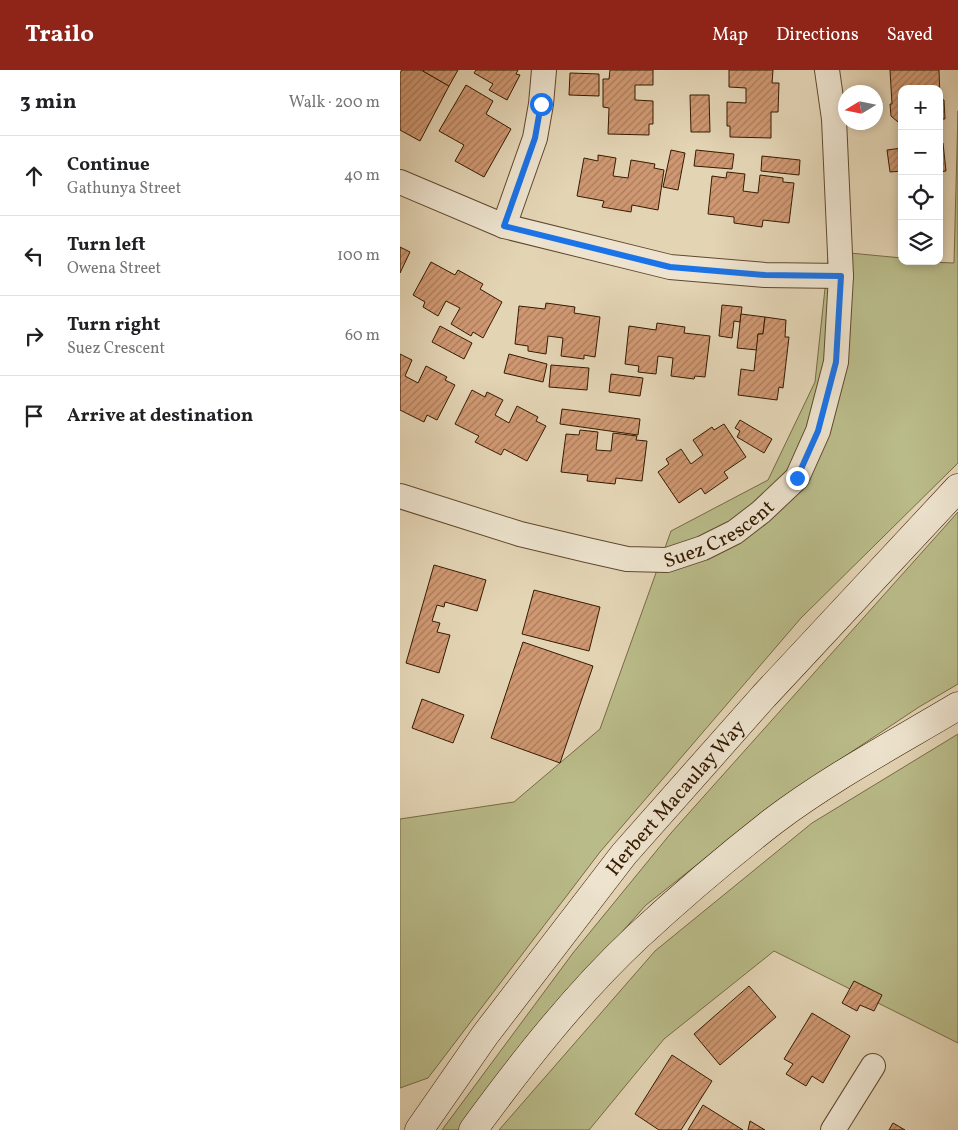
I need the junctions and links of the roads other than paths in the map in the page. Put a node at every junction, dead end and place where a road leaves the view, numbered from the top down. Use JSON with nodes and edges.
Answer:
{"nodes":[{"id":1,"x":544,"y":70,"type":"edge"},
{"id":2,"x":827,"y":70,"type":"edge"},
{"id":3,"x":400,"y":182,"type":"edge"},
{"id":4,"x":504,"y":226,"type":"junction"},
{"id":5,"x":841,"y":276,"type":"junction"},
{"id":6,"x":954,"y":492,"type":"edge"},
{"id":7,"x":400,"y":496,"type":"edge"},
{"id":8,"x":958,"y":706,"type":"edge"},
{"id":9,"x":873,"y":1066,"type":"dead end"},
{"id":10,"x":419,"y":1130,"type":"edge"},
{"id":11,"x":473,"y":1130,"type":"edge"},
{"id":12,"x":833,"y":1130,"type":"edge"}],
"edges":[{"from":1,"to":4,"type":"street"},
{"from":2,"to":5,"type":"street","name":"Suez Crescent"},
{"from":3,"to":4,"type":"street"},
{"from":4,"to":5,"type":"street"},
{"from":5,"to":7,"type":"street","name":"Suez Crescent"},
{"from":6,"to":10,"type":"main road","name":"Herbert Macaulay Way"},
{"from":8,"to":11,"type":"main road"},
{"from":9,"to":12,"type":"street"}]}
